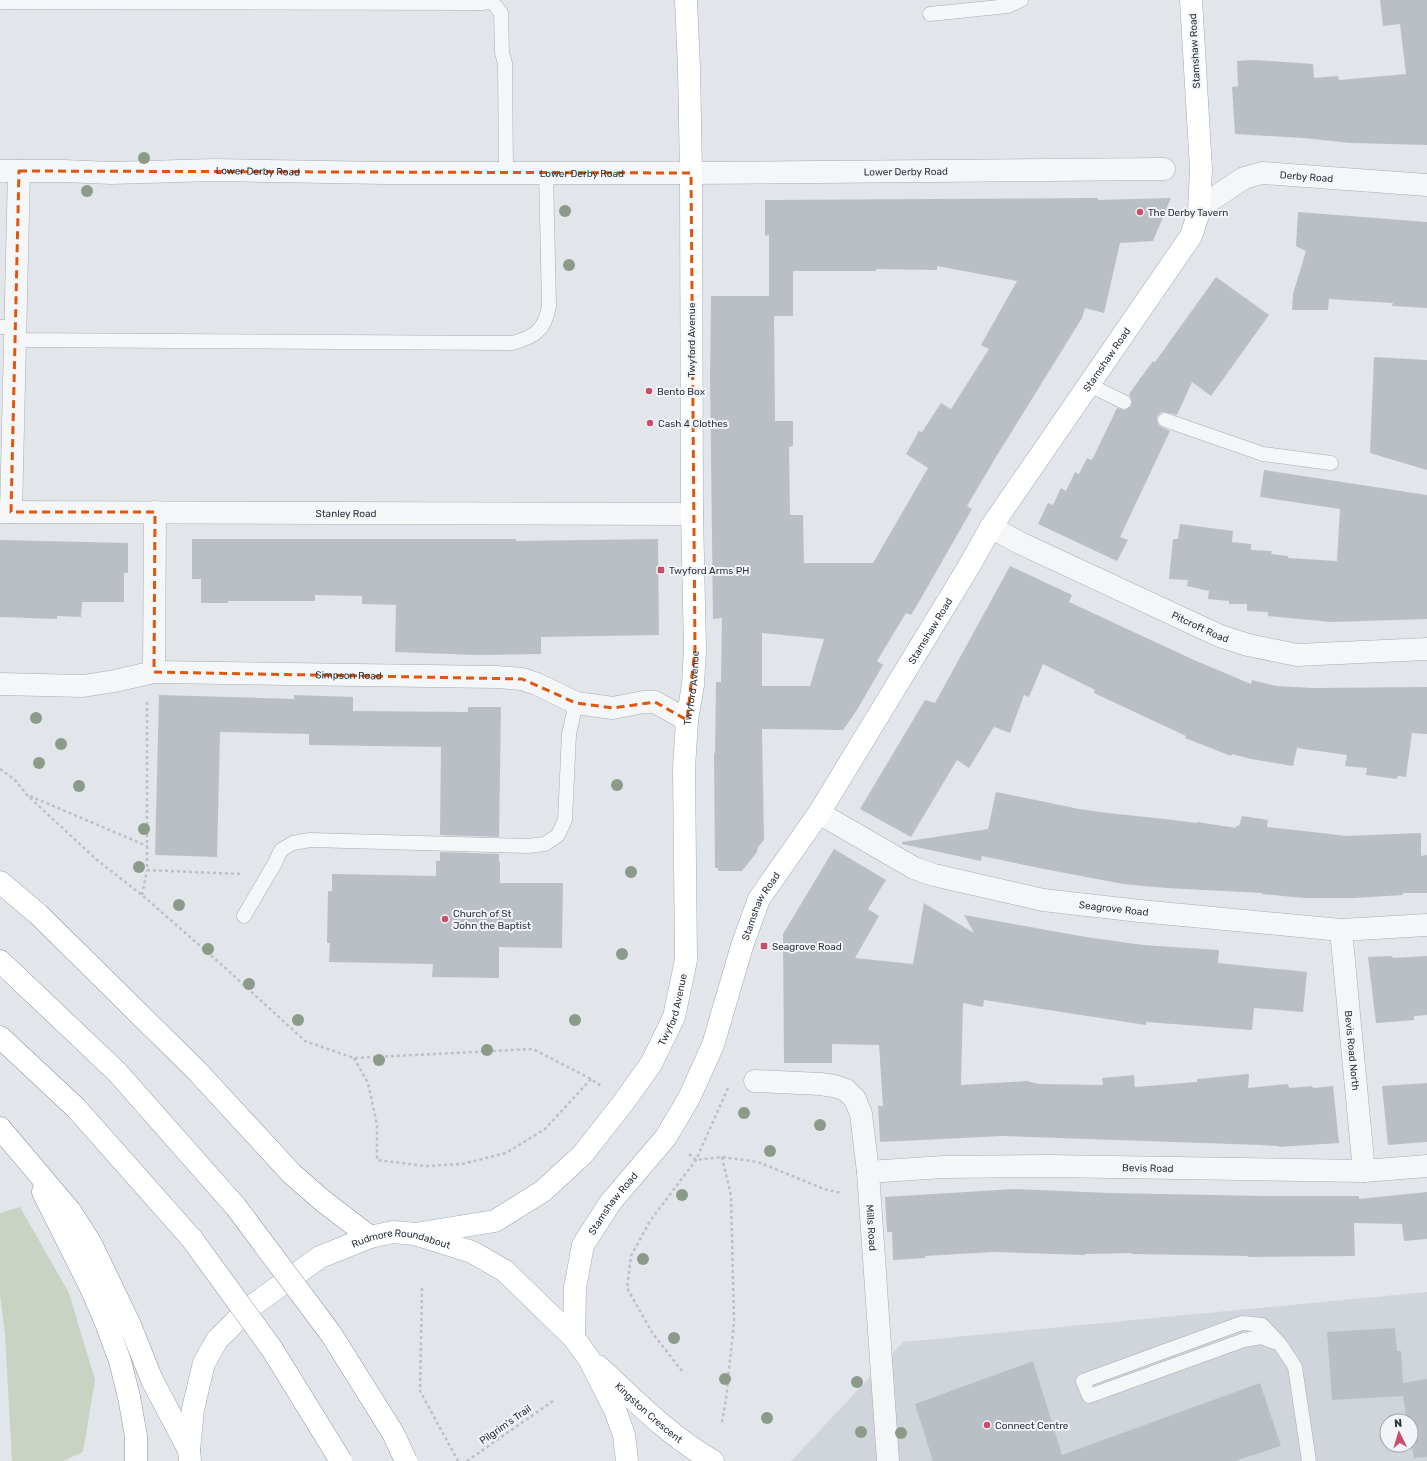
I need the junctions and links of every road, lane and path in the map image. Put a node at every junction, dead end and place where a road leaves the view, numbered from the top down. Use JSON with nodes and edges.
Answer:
{"nodes":[{"id":1,"x":491,"y":0,"type":"edge"},
{"id":2,"x":686,"y":0,"type":"edge"},
{"id":3,"x":1021,"y":0,"type":"edge"},
{"id":4,"x":1191,"y":0,"type":"edge"},
{"id":5,"x":0,"y":2,"type":"edge"},
{"id":6,"x":930,"y":14,"type":"dead end"},
{"id":7,"x":1164,"y":169,"type":"dead end"},
{"id":8,"x":9,"y":171,"type":"edge"},
{"id":9,"x":506,"y":172,"type":"junction"},
{"id":10,"x":546,"y":172,"type":"junction"},
{"id":11,"x":691,"y":173,"type":"junction"},
{"id":12,"x":1427,"y":185,"type":"edge"},
{"id":13,"x":1199,"y":212,"type":"junction"},
{"id":14,"x":10,"y":331,"type":"edge"},
{"id":15,"x":1089,"y":384,"type":"junction"},
{"id":16,"x":1124,"y":402,"type":"dead end"},
{"id":17,"x":1165,"y":420,"type":"dead end"},
{"id":18,"x":1331,"y":463,"type":"dead end"},
{"id":19,"x":6,"y":512,"type":"edge"},
{"id":20,"x":155,"y":512,"type":"junction"},
{"id":21,"x":692,"y":514,"type":"junction"},
{"id":22,"x":991,"y":527,"type":"junction"},
{"id":23,"x":1427,"y":649,"type":"edge"},
{"id":24,"x":150,"y":672,"type":"junction"},
{"id":25,"x":0,"y":684,"type":"edge"},
{"id":26,"x":576,"y":702,"type":"junction"},
{"id":27,"x":687,"y":720,"type":"junction"},
{"id":28,"x":0,"y":769,"type":"edge"},
{"id":29,"x":28,"y":795,"type":"junction"},
{"id":30,"x":819,"y":813,"type":"junction"},
{"id":31,"x":147,"y":846,"type":"junction"},
{"id":32,"x":147,"y":870,"type":"junction"},
{"id":33,"x":0,"y":882,"type":"edge"},
{"id":34,"x":263,"y":883,"type":"junction"},
{"id":35,"x":142,"y":895,"type":"junction"},
{"id":36,"x":244,"y":916,"type":"dead end"},
{"id":37,"x":1427,"y":925,"type":"edge"},
{"id":38,"x":1341,"y":930,"type":"junction"},
{"id":39,"x":0,"y":961,"type":"edge"},
{"id":40,"x":0,"y":1037,"type":"edge"},
{"id":41,"x":354,"y":1058,"type":"junction"},
{"id":42,"x":755,"y":1081,"type":"dead end"},
{"id":43,"x":0,"y":1128,"type":"edge"},
{"id":44,"x":722,"y":1157,"type":"junction"},
{"id":45,"x":31,"y":1165,"type":"junction"},
{"id":46,"x":1427,"y":1166,"type":"edge"},
{"id":47,"x":1364,"y":1171,"type":"junction"},
{"id":48,"x":868,"y":1172,"type":"junction"},
{"id":49,"x":842,"y":1193,"type":"dead end"},
{"id":50,"x":415,"y":1234,"type":"junction"},
{"id":51,"x":370,"y":1236,"type":"junction"},
{"id":52,"x":422,"y":1288,"type":"dead end"},
{"id":53,"x":574,"y":1338,"type":"junction"},
{"id":54,"x":1280,"y":1344,"type":"junction"},
{"id":55,"x":589,"y":1359,"type":"junction"},
{"id":56,"x":682,"y":1371,"type":"dead end"},
{"id":57,"x":553,"y":1401,"type":"dead end"},
{"id":58,"x":722,"y":1422,"type":"dead end"},
{"id":59,"x":189,"y":1457,"type":"edge"},
{"id":60,"x":136,"y":1461,"type":"edge"},
{"id":61,"x":340,"y":1461,"type":"edge"},
{"id":62,"x":406,"y":1461,"type":"edge"},
{"id":63,"x":458,"y":1461,"type":"edge"},
{"id":64,"x":467,"y":1461,"type":"edge"},
{"id":65,"x":627,"y":1461,"type":"edge"},
{"id":66,"x":713,"y":1461,"type":"edge"},
{"id":67,"x":888,"y":1461,"type":"edge"},
{"id":68,"x":1309,"y":1461,"type":"edge"}],
"edges":[{"from":1,"to":5,"type":"lane"},
{"from":1,"to":9,"type":"lane"},
{"from":2,"to":11,"type":"main road","name":"Twyford Avenue"},
{"from":3,"to":6,"type":"lane"},
{"from":4,"to":13,"type":"main road","name":"Stamshaw Road"},
{"from":7,"to":11,"type":"street","name":"Lower Derby Road"},
{"from":8,"to":9,"type":"street","name":"Lower Derby Road"},
{"from":8,"to":14,"type":"street"},
{"from":9,"to":10,"type":"street","name":"Lower Derby Road"},
{"from":10,"to":11,"type":"street","name":"Lower Derby Road"},
{"from":10,"to":14,"type":"lane"},
{"from":11,"to":21,"type":"main road","name":"Twyford Avenue"},
{"from":12,"to":13,"type":"street","name":"Derby Road"},
{"from":13,"to":15,"type":"main road","name":"Stamshaw Road"},
{"from":14,"to":19,"type":"street"},
{"from":15,"to":16,"type":"lane"},
{"from":15,"to":22,"type":"main road","name":"Stamshaw Road"},
{"from":17,"to":18,"type":"lane"},
{"from":19,"to":20,"type":"street","name":"Stanley Road"},
{"from":20,"to":21,"type":"street","name":"Stanley Road"},
{"from":20,"to":24,"type":"street"},
{"from":21,"to":27,"type":"main road","name":"Twyford Avenue"},
{"from":22,"to":23,"type":"street","name":"Pitcroft Road"},
{"from":22,"to":30,"type":"main road","name":"Stamshaw Road"},
{"from":24,"to":25,"type":"street","name":"Simpson Road"},
{"from":24,"to":26,"type":"street","name":"Simpson Road"},
{"from":24,"to":31,"type":"path"},
{"from":26,"to":27,"type":"street","name":"Simpson Road"},
{"from":26,"to":34,"type":"lane"},
{"from":27,"to":50,"type":"main road","name":"Twyford Avenue"},
{"from":28,"to":29,"type":"path"},
{"from":29,"to":31,"type":"path"},
{"from":29,"to":35,"type":"path"},
{"from":30,"to":38,"type":"street","name":"Seagrove Road"},
{"from":30,"to":53,"type":"main road","name":"Stamshaw Road"},
{"from":31,"to":32,"type":"path"},
{"from":32,"to":34,"type":"path"},
{"from":32,"to":35,"type":"path"},
{"from":33,"to":51,"type":"main road"},
{"from":34,"to":36,"type":"lane"},
{"from":35,"to":41,"type":"path"},
{"from":37,"to":38,"type":"street","name":"Seagrove Road"},
{"from":38,"to":47,"type":"street","name":"Bevis Road North"},
{"from":39,"to":62,"type":"main road","bridge":true},
{"from":40,"to":61,"type":"main road","bridge":true},
{"from":41,"to":41,"type":"path"},
{"from":42,"to":48,"type":"street","name":"Mills Road"},
{"from":43,"to":45,"type":"main road"},
{"from":44,"to":49,"type":"path"},
{"from":44,"to":56,"type":"path"},
{"from":44,"to":58,"type":"path"},
{"from":45,"to":59,"type":"main road"},
{"from":45,"to":60,"type":"main road"},
{"from":46,"to":47,"type":"street","name":"Bevis Road"},
{"from":47,"to":48,"type":"street","name":"Bevis Road"},
{"from":48,"to":67,"type":"street","name":"Mills Road"},
{"from":50,"to":51,"type":"main road","name":"Rudmore Roundabout"},
{"from":50,"to":53,"type":"main road","name":"Rudmore Roundabout"},
{"from":51,"to":59,"type":"main road","name":"Rudmore Roundabout"},
{"from":52,"to":63,"type":"path"},
{"from":53,"to":55,"type":"main road","name":"Rudmore Roundabout"},
{"from":54,"to":54,"type":"lane"},
{"from":54,"to":68,"type":"lane"},
{"from":55,"to":65,"type":"main road","name":"Rudmore Roundabout"},
{"from":55,"to":66,"type":"main road","name":"Kingston Crescent"},
{"from":57,"to":64,"type":"path","name":"Pilgrim's Trail"}]}
